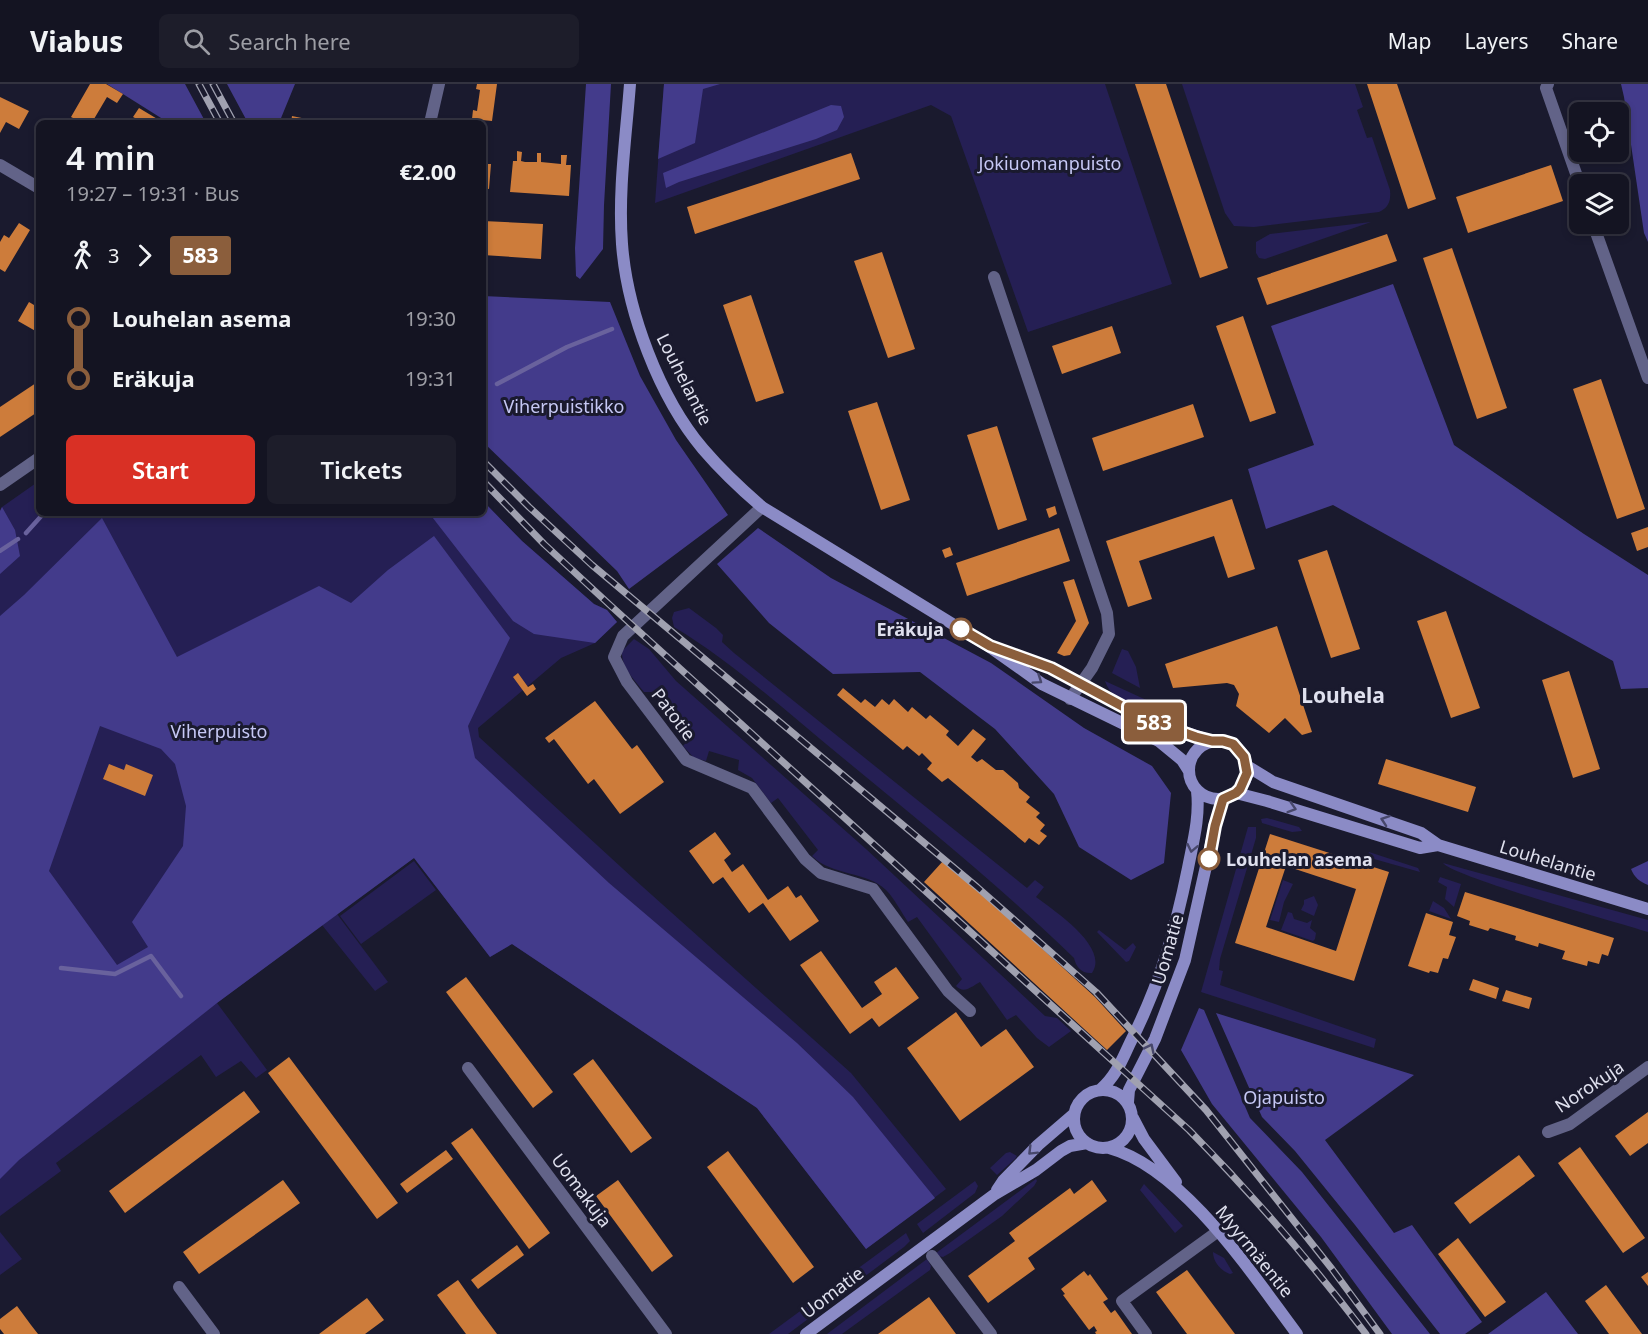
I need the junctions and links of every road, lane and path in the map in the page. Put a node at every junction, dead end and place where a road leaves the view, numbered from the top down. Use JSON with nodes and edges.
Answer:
{"nodes":[{"id":1,"x":439,"y":84,"type":"edge"},
{"id":2,"x":630,"y":84,"type":"edge"},
{"id":3,"x":1548,"y":84,"type":"edge"},
{"id":4,"x":431,"y":120,"type":"edge"},
{"id":5,"x":0,"y":165,"type":"edge"},
{"id":6,"x":1576,"y":174,"type":"edge"},
{"id":7,"x":36,"y":186,"type":"edge"},
{"id":8,"x":1597,"y":234,"type":"edge"},
{"id":9,"x":994,"y":277,"type":"dead end"},
{"id":10,"x":1648,"y":378,"type":"edge"},
{"id":11,"x":36,"y":460,"type":"edge"},
{"id":12,"x":0,"y":485,"type":"edge"},
{"id":13,"x":762,"y":507,"type":"junction"},
{"id":14,"x":990,"y":646,"type":"junction"},
{"id":15,"x":1081,"y":684,"type":"junction"},
{"id":16,"x":1070,"y":699,"type":"junction"},
{"id":17,"x":1212,"y":741,"type":"junction"},
{"id":18,"x":1247,"y":766,"type":"junction"},
{"id":19,"x":1189,"y":771,"type":"junction"},
{"id":20,"x":1197,"y":791,"type":"junction"},
{"id":21,"x":1236,"y":793,"type":"junction"},
{"id":22,"x":1223,"y":799,"type":"junction"},
{"id":23,"x":1438,"y":845,"type":"junction"},
{"id":24,"x":1648,"y":909,"type":"edge"},
{"id":25,"x":970,"y":1011,"type":"dead end"},
{"id":26,"x":1648,"y":1067,"type":"edge"},
{"id":27,"x":468,"y":1068,"type":"dead end"},
{"id":28,"x":1101,"y":1089,"type":"junction"},
{"id":29,"x":1128,"y":1102,"type":"junction"},
{"id":30,"x":1074,"y":1114,"type":"junction"},
{"id":31,"x":1133,"y":1118,"type":"junction"},
{"id":32,"x":1548,"y":1132,"type":"dead end"},
{"id":33,"x":1087,"y":1143,"type":"junction"},
{"id":34,"x":1109,"y":1148,"type":"junction"},
{"id":35,"x":1183,"y":1193,"type":"junction"},
{"id":36,"x":995,"y":1194,"type":"junction"},
{"id":37,"x":1217,"y":1232,"type":"junction"},
{"id":38,"x":932,"y":1256,"type":"dead end"},
{"id":39,"x":178,"y":1287,"type":"dead end"},
{"id":40,"x":214,"y":1334,"type":"edge"},
{"id":41,"x":666,"y":1334,"type":"edge"},
{"id":42,"x":806,"y":1334,"type":"edge"},
{"id":43,"x":991,"y":1334,"type":"edge"},
{"id":44,"x":1146,"y":1334,"type":"edge"},
{"id":45,"x":1297,"y":1334,"type":"edge"}],
"edges":[{"from":1,"to":4,"type":"street"},
{"from":2,"to":13,"type":"main road","name":"Louhelantie"},
{"from":3,"to":6,"type":"street"},
{"from":5,"to":7,"type":"street"},
{"from":8,"to":10,"type":"street"},
{"from":9,"to":15,"type":"street"},
{"from":11,"to":12,"type":"street"},
{"from":13,"to":14,"type":"main road","name":"Louhelantie"},
{"from":13,"to":25,"type":"street","name":"Patotie"},
{"from":14,"to":15,"type":"main road","name":"Louhelantie"},
{"from":14,"to":16,"type":"main road","name":"Louhelantie","one_way":true},
{"from":15,"to":16,"type":"street"},
{"from":15,"to":17,"type":"main road","name":"Louhelantie"},
{"from":16,"to":19,"type":"main road","name":"Louhelantie"},
{"from":17,"to":18,"type":"main road"},
{"from":17,"to":19,"type":"main road"},
{"from":18,"to":21,"type":"main road"},
{"from":23,"to":18,"type":"main road","name":"Louhelantie","one_way":true},
{"from":19,"to":20,"type":"main road"},
{"from":20,"to":22,"type":"main road"},
{"from":20,"to":28,"type":"main road","name":"Uomatie","one_way":true},
{"from":21,"to":22,"type":"main road"},
{"from":21,"to":23,"type":"main road","name":"Louhelantie","one_way":true},
{"from":29,"to":22,"type":"main road","name":"Uomatie","one_way":true},
{"from":23,"to":24,"type":"main road","name":"Louhelantie"},
{"from":26,"to":32,"type":"street","name":"Norokuja"},
{"from":27,"to":41,"type":"street","name":"Uomakuja"},
{"from":28,"to":29,"type":"main road"},
{"from":28,"to":30,"type":"main road"},
{"from":29,"to":31,"type":"main road"},
{"from":30,"to":33,"type":"main road"},
{"from":30,"to":36,"type":"main road","name":"Uomatie","one_way":true},
{"from":31,"to":34,"type":"main road"},
{"from":31,"to":35,"type":"main road","name":"Myyrmäentie"},
{"from":33,"to":34,"type":"main road"},
{"from":33,"to":36,"type":"main road","name":"Uomatie"},
{"from":34,"to":35,"type":"main road","name":"Myyrmäentie"},
{"from":35,"to":37,"type":"main road","name":"Myyrmäentie"},
{"from":36,"to":42,"type":"main road","name":"Uomatie"},
{"from":37,"to":44,"type":"street"},
{"from":37,"to":45,"type":"main road","name":"Myyrmäentie"},
{"from":38,"to":43,"type":"street"},
{"from":39,"to":40,"type":"street"}]}
